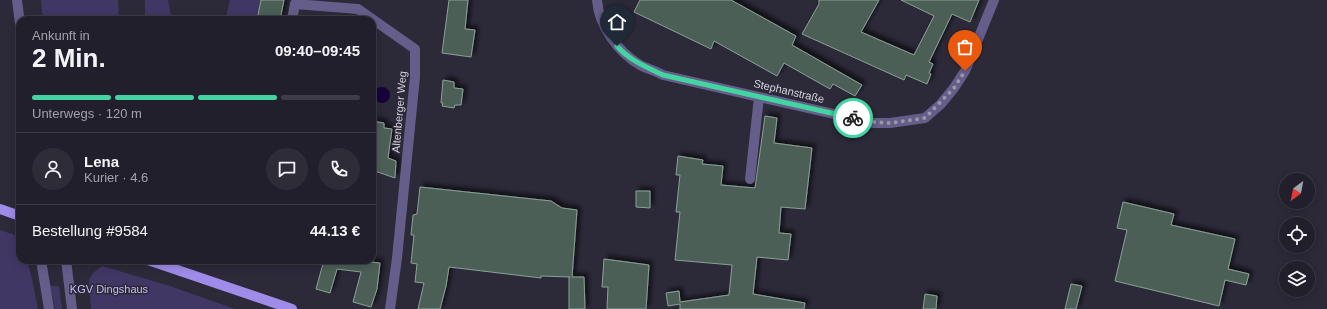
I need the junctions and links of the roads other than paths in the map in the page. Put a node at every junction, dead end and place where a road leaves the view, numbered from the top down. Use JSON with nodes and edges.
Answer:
{"nodes":[{"id":1,"x":17,"y":0,"type":"edge"},
{"id":2,"x":597,"y":0,"type":"edge"},
{"id":3,"x":994,"y":0,"type":"edge"},
{"id":4,"x":19,"y":16,"type":"edge"},
{"id":5,"x":293,"y":16,"type":"edge"},
{"id":6,"x":368,"y":16,"type":"edge"},
{"id":7,"x":376,"y":22,"type":"edge"},
{"id":8,"x":759,"y":97,"type":"junction"},
{"id":9,"x":750,"y":179,"type":"dead end"},
{"id":10,"x":0,"y":209,"type":"edge"},
{"id":11,"x":16,"y":215,"type":"edge"},
{"id":12,"x":43,"y":264,"type":"edge"},
{"id":13,"x":66,"y":264,"type":"edge"},
{"id":14,"x":160,"y":264,"type":"edge"},
{"id":15,"x":50,"y":309,"type":"edge"},
{"id":16,"x":72,"y":309,"type":"edge"},
{"id":17,"x":292,"y":309,"type":"edge"},
{"id":18,"x":390,"y":309,"type":"edge"}],
"edges":[{"from":1,"to":4,"type":"street"},
{"from":2,"to":8,"type":"street","name":"Stephanstraße"},
{"from":3,"to":8,"type":"street","name":"Stephanstraße"},
{"from":5,"to":6,"type":"street","name":"Altenberger Weg"},
{"from":7,"to":18,"type":"street","name":"Altenberger Weg"},
{"from":8,"to":9,"type":"street"},
{"from":10,"to":11,"type":"main road"},
{"from":12,"to":15,"type":"street"},
{"from":13,"to":16,"type":"street"},
{"from":14,"to":17,"type":"main road"}]}
